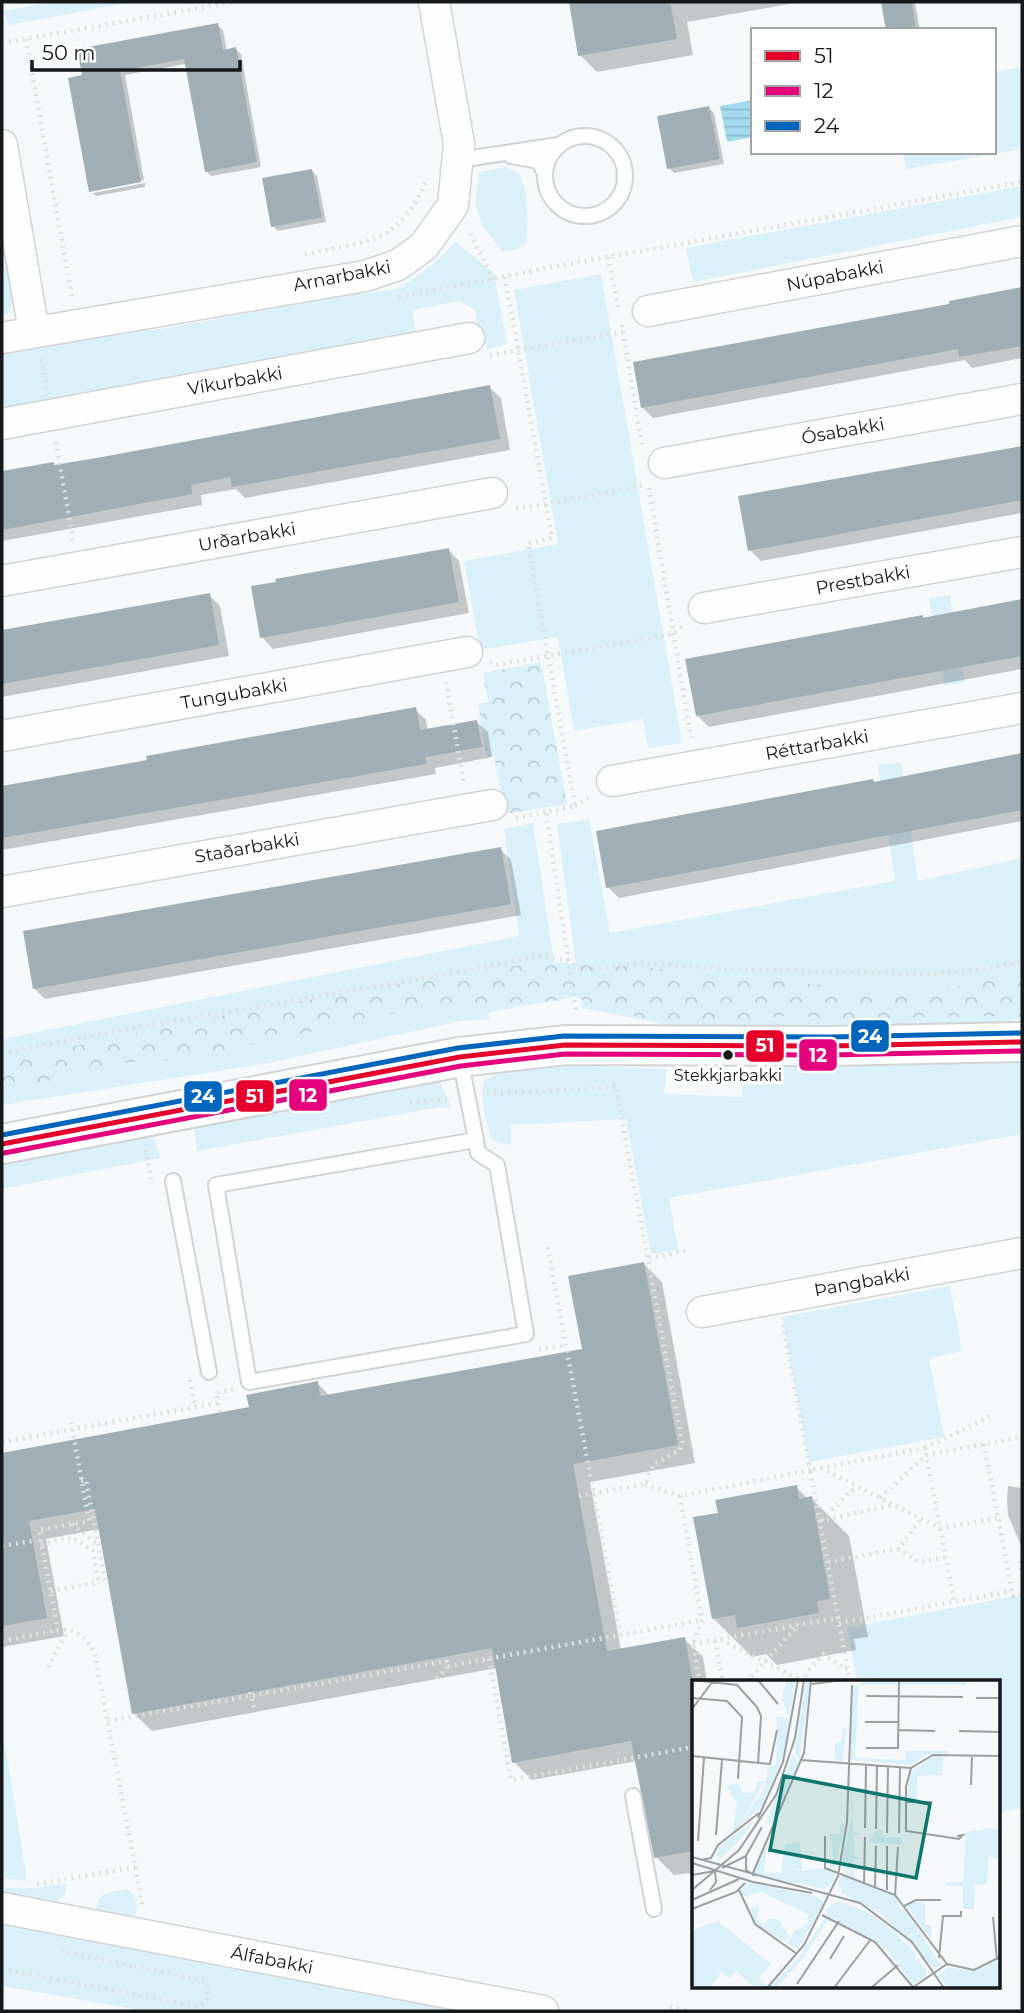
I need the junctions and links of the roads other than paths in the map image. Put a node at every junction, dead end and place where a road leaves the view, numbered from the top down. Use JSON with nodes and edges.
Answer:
{"nodes":[{"id":1,"x":434,"y":2,"type":"edge"},
{"id":2,"x":2,"y":145,"type":"edge"},
{"id":3,"x":559,"y":145,"type":"junction"},
{"id":4,"x":495,"y":154,"type":"junction"},
{"id":5,"x":458,"y":160,"type":"junction"},
{"id":6,"x":545,"y":174,"type":"junction"},
{"id":7,"x":1022,"y":241,"type":"edge"},
{"id":8,"x":648,"y":311,"type":"road end"},
{"id":9,"x":2,"y":338,"type":"edge"},
{"id":10,"x":469,"y":338,"type":"road end"},
{"id":11,"x":38,"y":345,"type":"junction"},
{"id":12,"x":1022,"y":399,"type":"edge"},
{"id":13,"x":2,"y":424,"type":"edge"},
{"id":14,"x":653,"y":454,"type":"road end"},
{"id":15,"x":492,"y":493,"type":"road end"},
{"id":16,"x":1022,"y":552,"type":"edge"},
{"id":17,"x":2,"y":581,"type":"edge"},
{"id":18,"x":704,"y":608,"type":"road end"},
{"id":19,"x":454,"y":654,"type":"road end"},
{"id":20,"x":1022,"y":708,"type":"edge"},
{"id":21,"x":2,"y":736,"type":"edge"},
{"id":22,"x":612,"y":782,"type":"dead end"},
{"id":23,"x":480,"y":807,"type":"road end"},
{"id":24,"x":2,"y":892,"type":"edge"},
{"id":25,"x":1022,"y":1042,"type":"edge"},
{"id":26,"x":460,"y":1057,"type":"junction"},
{"id":27,"x":476,"y":1140,"type":"junction"},
{"id":28,"x":2,"y":1144,"type":"edge"},
{"id":29,"x":173,"y":1181,"type":"dead end"},
{"id":30,"x":1022,"y":1253,"type":"edge"},
{"id":31,"x":702,"y":1312,"type":"dead end"},
{"id":32,"x":209,"y":1372,"type":"dead end"},
{"id":33,"x":633,"y":1796,"type":"dead end"},
{"id":34,"x":2,"y":1908,"type":"edge"},
{"id":35,"x":654,"y":1909,"type":"dead end"},
{"id":36,"x":542,"y":2011,"type":"edge"}],
"edges":[{"from":1,"to":5,"type":"street","name":"Arnarbakki"},
{"from":2,"to":11,"type":"street"},
{"from":3,"to":4,"type":"lane"},
{"from":3,"to":6,"type":"lane"},
{"from":3,"to":6,"type":"lane"},
{"from":4,"to":5,"type":"lane"},
{"from":4,"to":6,"type":"lane"},
{"from":5,"to":11,"type":"street","name":"Arnarbakki"},
{"from":7,"to":8,"type":"street","name":"Núpabakki"},
{"from":9,"to":11,"type":"street","name":"Arnarbakki"},
{"from":10,"to":13,"type":"street","name":"Víkurbakki"},
{"from":12,"to":14,"type":"street","name":"Ósabakki"},
{"from":15,"to":17,"type":"street","name":"Urðarbakki"},
{"from":16,"to":18,"type":"street","name":"Prestbakki"},
{"from":19,"to":21,"type":"street","name":"Tungubakki"},
{"from":20,"to":22,"type":"street","name":"Réttarbakki"},
{"from":23,"to":24,"type":"street","name":"Staðarbakki"},
{"from":25,"to":26,"type":"street"},
{"from":26,"to":27,"type":"lane"},
{"from":26,"to":28,"type":"street"},
{"from":27,"to":27,"type":"lane"},
{"from":29,"to":32,"type":"lane"},
{"from":30,"to":31,"type":"street","name":"Þangbakki"},
{"from":33,"to":35,"type":"lane"},
{"from":34,"to":36,"type":"street","name":"Álfabakki"}]}
